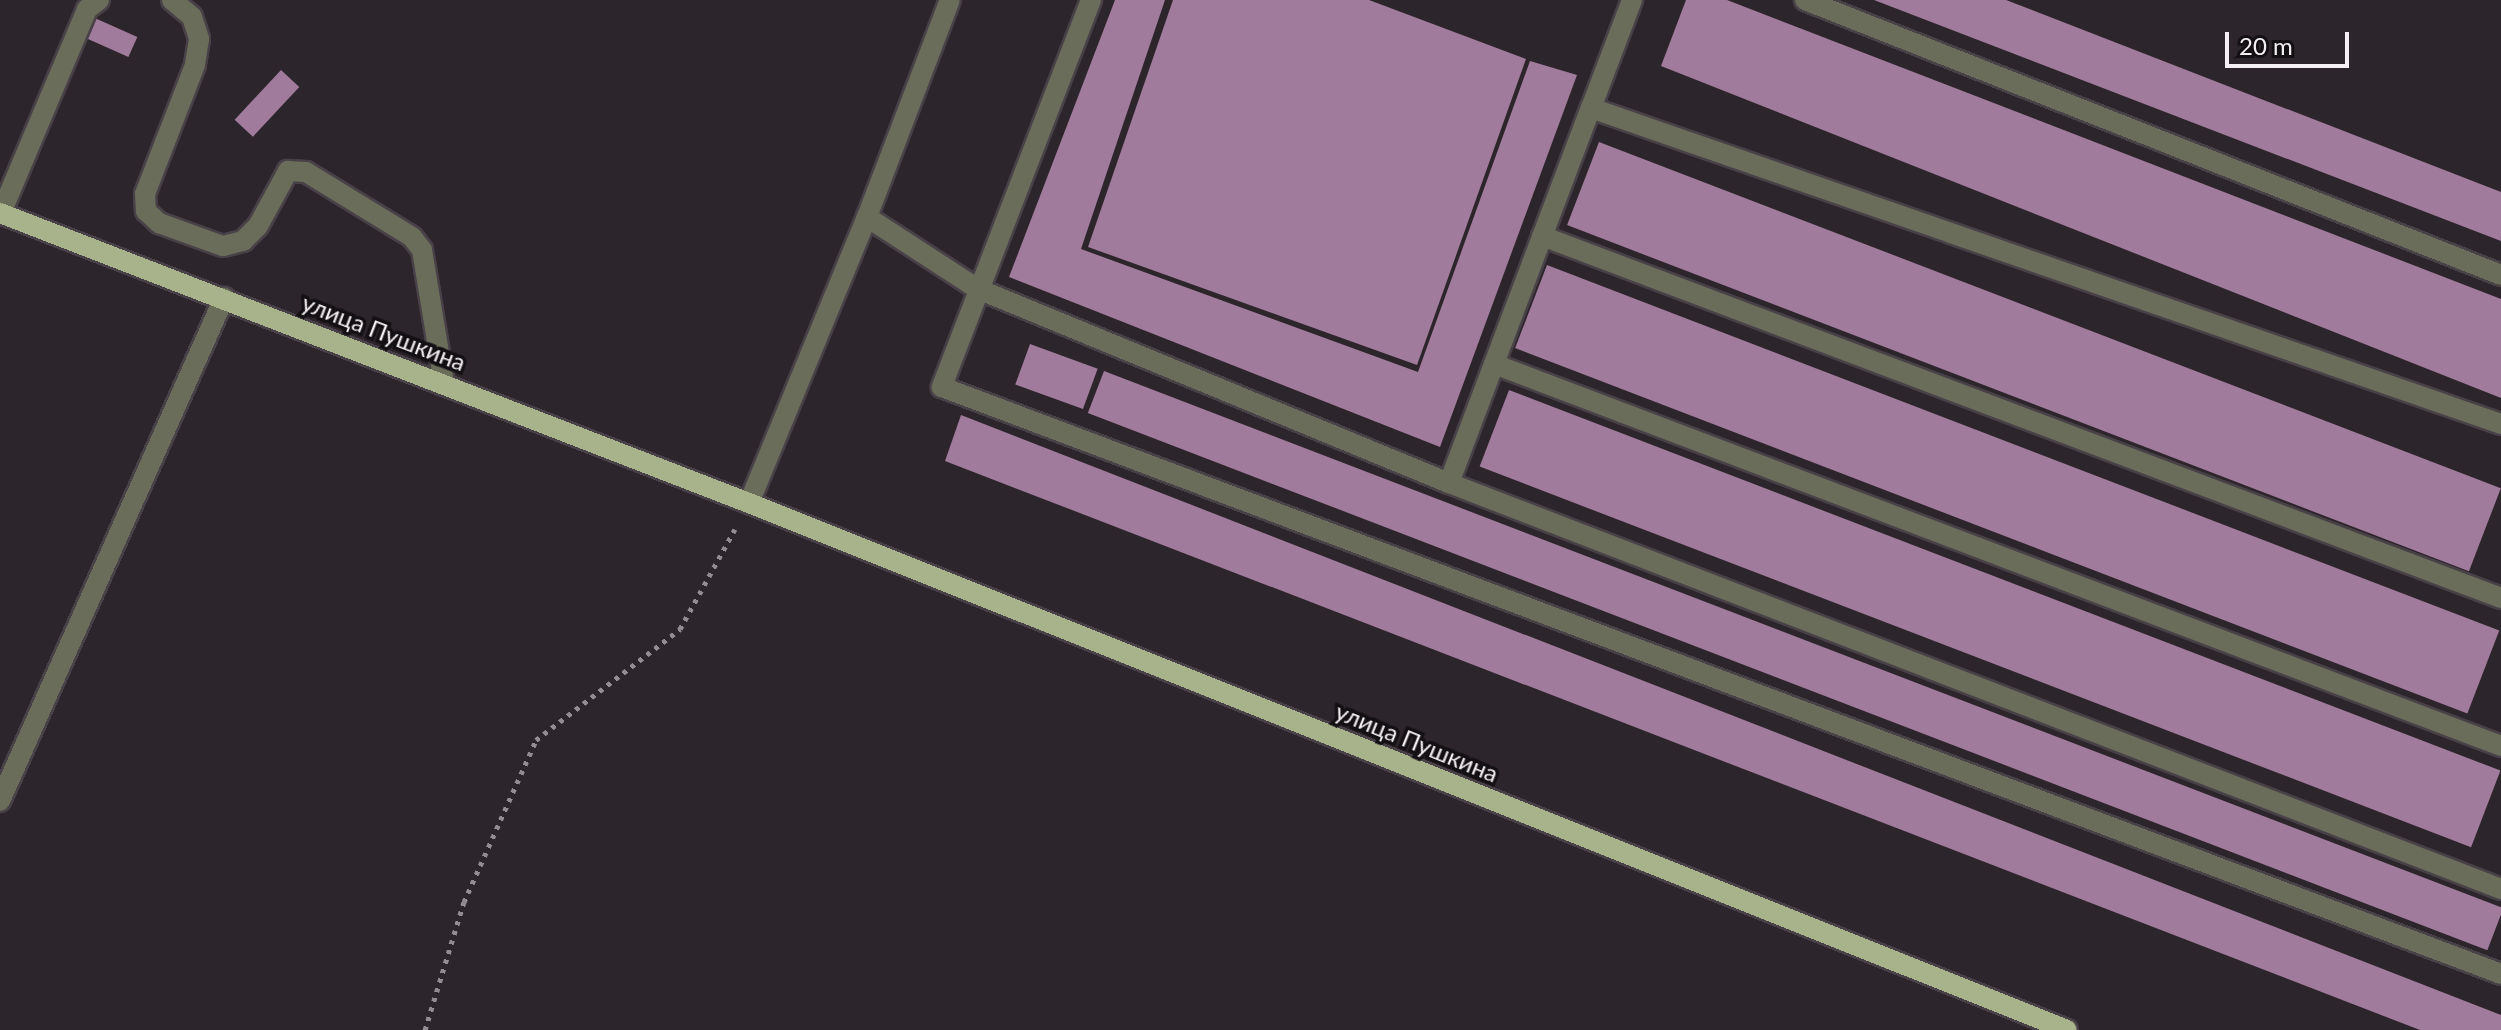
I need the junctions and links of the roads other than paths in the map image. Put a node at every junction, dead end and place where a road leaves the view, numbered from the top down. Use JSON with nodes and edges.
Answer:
{"nodes":[{"id":1,"x":99,"y":0,"type":"edge"},
{"id":2,"x":172,"y":0,"type":"edge"},
{"id":3,"x":950,"y":0,"type":"edge"},
{"id":4,"x":1091,"y":0,"type":"edge"},
{"id":5,"x":1632,"y":0,"type":"edge"},
{"id":6,"x":1805,"y":0,"type":"edge"},
{"id":7,"x":1591,"y":108,"type":"junction"},
{"id":8,"x":0,"y":213,"type":"edge"},
{"id":9,"x":867,"y":217,"type":"junction"},
{"id":10,"x":1542,"y":236,"type":"junction"},
{"id":11,"x":2501,"y":275,"type":"edge"},
{"id":12,"x":978,"y":289,"type":"junction"},
{"id":13,"x":224,"y":298,"type":"junction"},
{"id":14,"x":1494,"y":364,"type":"junction"},
{"id":15,"x":444,"y":383,"type":"junction"},
{"id":16,"x":2501,"y":424,"type":"edge"},
{"id":17,"x":1449,"y":483,"type":"junction"},
{"id":18,"x":749,"y":503,"type":"junction"},
{"id":19,"x":2501,"y":598,"type":"edge"},
{"id":20,"x":2501,"y":746,"type":"edge"},
{"id":21,"x":0,"y":801,"type":"edge"},
{"id":22,"x":2501,"y":889,"type":"edge"},
{"id":23,"x":2501,"y":974,"type":"edge"},
{"id":24,"x":2067,"y":1030,"type":"edge"}],
"edges":[{"from":1,"to":8,"type":"street"},
{"from":2,"to":15,"type":"street"},
{"from":3,"to":9,"type":"street"},
{"from":4,"to":12,"type":"street"},
{"from":5,"to":7,"type":"street"},
{"from":6,"to":11,"type":"street"},
{"from":7,"to":10,"type":"street"},
{"from":7,"to":16,"type":"street"},
{"from":8,"to":13,"type":"main road","name":"улица Пушкина"},
{"from":9,"to":12,"type":"street"},
{"from":9,"to":18,"type":"street"},
{"from":10,"to":14,"type":"street"},
{"from":10,"to":19,"type":"street"},
{"from":12,"to":17,"type":"street"},
{"from":12,"to":23,"type":"street"},
{"from":13,"to":15,"type":"main road","name":"улица Пушкина"},
{"from":13,"to":21,"type":"street"},
{"from":14,"to":17,"type":"street"},
{"from":14,"to":20,"type":"street"},
{"from":15,"to":18,"type":"main road","name":"улица Пушкина"},
{"from":17,"to":22,"type":"street"},
{"from":18,"to":24,"type":"main road","name":"улица Пушкина"}]}
